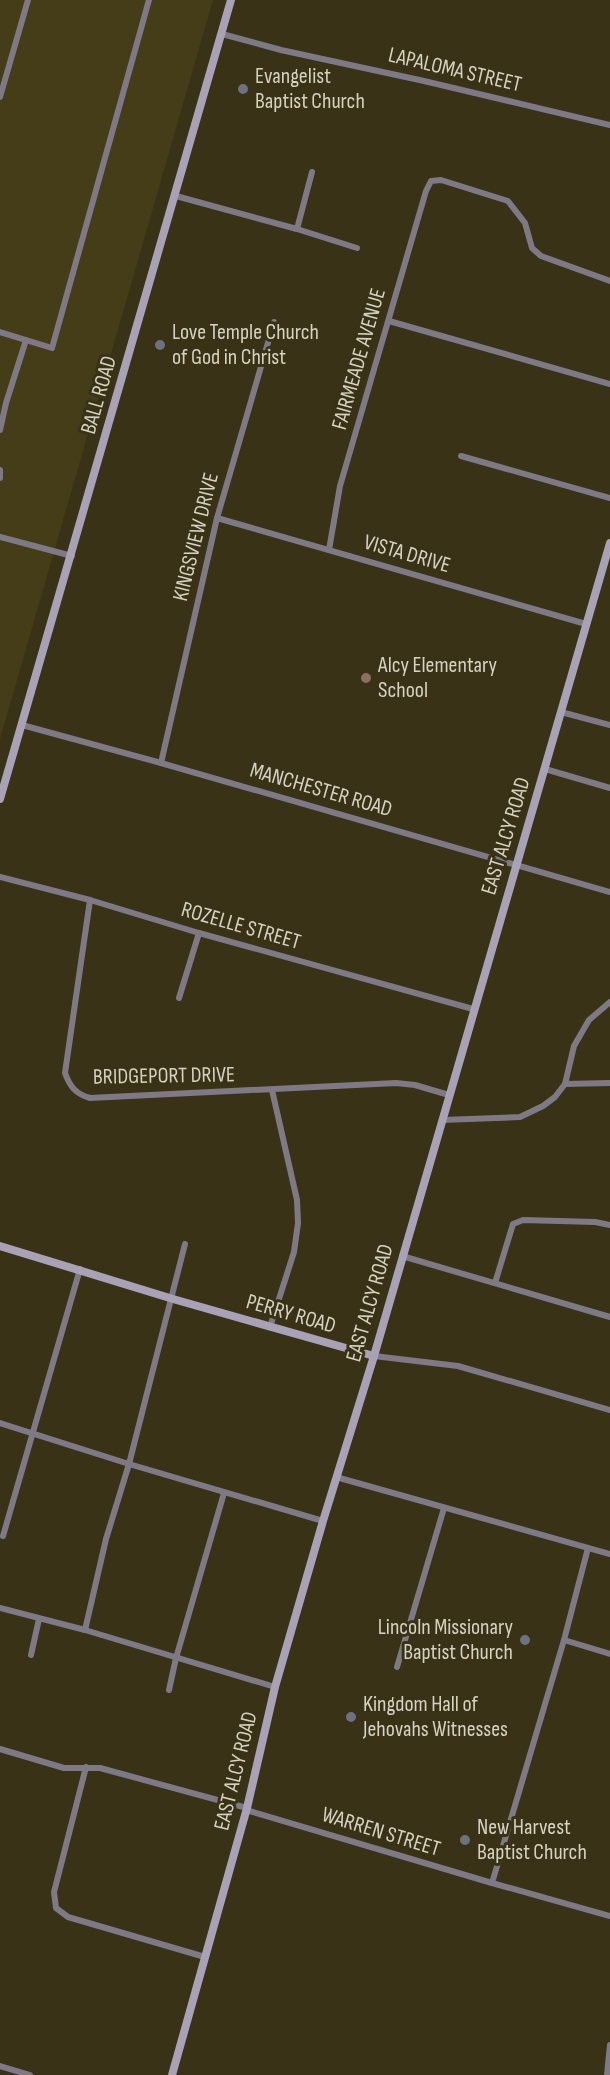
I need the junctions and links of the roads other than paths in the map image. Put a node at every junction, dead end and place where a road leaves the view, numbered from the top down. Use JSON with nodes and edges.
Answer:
{"nodes":[{"id":1,"x":28,"y":0,"type":"edge"},
{"id":2,"x":149,"y":0,"type":"edge"},
{"id":3,"x":231,"y":0,"type":"edge"},
{"id":4,"x":222,"y":34,"type":"junction"},
{"id":5,"x":0,"y":97,"type":"edge"},
{"id":6,"x":610,"y":125,"type":"edge"},
{"id":7,"x":312,"y":172,"type":"dead end"},
{"id":8,"x":176,"y":196,"type":"junction"},
{"id":9,"x":297,"y":229,"type":"junction"},
{"id":10,"x":357,"y":248,"type":"dead end"},
{"id":11,"x":610,"y":281,"type":"edge"},
{"id":12,"x":389,"y":321,"type":"junction"},
{"id":13,"x":274,"y":322,"type":"dead end"},
{"id":14,"x":0,"y":332,"type":"edge"},
{"id":15,"x":26,"y":340,"type":"junction"},
{"id":16,"x":610,"y":384,"type":"edge"},
{"id":17,"x":0,"y":430,"type":"edge"},
{"id":18,"x":461,"y":456,"type":"dead end"},
{"id":19,"x":0,"y":470,"type":"edge"},
{"id":20,"x":0,"y":478,"type":"edge"},
{"id":21,"x":610,"y":498,"type":"edge"},
{"id":22,"x":217,"y":518,"type":"junction"},
{"id":23,"x":0,"y":537,"type":"edge"},
{"id":24,"x":610,"y":543,"type":"edge"},
{"id":25,"x":329,"y":550,"type":"junction"},
{"id":26,"x":72,"y":556,"type":"junction"},
{"id":27,"x":586,"y":624,"type":"junction"},
{"id":28,"x":561,"y":712,"type":"junction"},
{"id":29,"x":22,"y":725,"type":"junction"},
{"id":30,"x":610,"y":725,"type":"edge"},
{"id":31,"x":161,"y":763,"type":"junction"},
{"id":32,"x":545,"y":768,"type":"junction"},
{"id":33,"x":610,"y":788,"type":"edge"},
{"id":34,"x":0,"y":799,"type":"edge"},
{"id":35,"x":516,"y":866,"type":"junction"},
{"id":36,"x":0,"y":878,"type":"edge"},
{"id":37,"x":610,"y":892,"type":"edge"},
{"id":38,"x":90,"y":900,"type":"junction"},
{"id":39,"x":199,"y":933,"type":"junction"},
{"id":40,"x":179,"y":998,"type":"dead end"},
{"id":41,"x":610,"y":1002,"type":"edge"},
{"id":42,"x":473,"y":1009,"type":"junction"},
{"id":43,"x":610,"y":1083,"type":"edge"},
{"id":44,"x":565,"y":1084,"type":"junction"},
{"id":45,"x":272,"y":1090,"type":"junction"},
{"id":46,"x":449,"y":1095,"type":"junction"},
{"id":47,"x":442,"y":1120,"type":"junction"},
{"id":48,"x":610,"y":1225,"type":"edge"},
{"id":49,"x":185,"y":1244,"type":"dead end"},
{"id":50,"x":0,"y":1246,"type":"edge"},
{"id":51,"x":402,"y":1256,"type":"junction"},
{"id":52,"x":80,"y":1269,"type":"junction"},
{"id":53,"x":495,"y":1283,"type":"junction"},
{"id":54,"x":172,"y":1299,"type":"junction"},
{"id":55,"x":610,"y":1317,"type":"edge"},
{"id":56,"x":270,"y":1327,"type":"junction"},
{"id":57,"x":374,"y":1356,"type":"junction"},
{"id":58,"x":610,"y":1410,"type":"edge"},
{"id":59,"x":0,"y":1423,"type":"edge"},
{"id":60,"x":34,"y":1433,"type":"junction"},
{"id":61,"x":129,"y":1464,"type":"junction"},
{"id":62,"x":336,"y":1476,"type":"junction"},
{"id":63,"x":224,"y":1492,"type":"junction"},
{"id":64,"x":444,"y":1508,"type":"junction"},
{"id":65,"x":322,"y":1521,"type":"junction"},
{"id":66,"x":3,"y":1536,"type":"dead end"},
{"id":67,"x":588,"y":1548,"type":"junction"},
{"id":68,"x":610,"y":1554,"type":"edge"},
{"id":69,"x":0,"y":1608,"type":"edge"},
{"id":70,"x":39,"y":1619,"type":"junction"},
{"id":71,"x":85,"y":1630,"type":"junction"},
{"id":72,"x":564,"y":1640,"type":"junction"},
{"id":73,"x":610,"y":1654,"type":"edge"},
{"id":74,"x":31,"y":1655,"type":"dead end"},
{"id":75,"x":176,"y":1659,"type":"junction"},
{"id":76,"x":397,"y":1667,"type":"dead end"},
{"id":77,"x":274,"y":1687,"type":"junction"},
{"id":78,"x":169,"y":1690,"type":"dead end"},
{"id":79,"x":0,"y":1749,"type":"edge"},
{"id":80,"x":86,"y":1767,"type":"junction"},
{"id":81,"x":246,"y":1809,"type":"junction"},
{"id":82,"x":492,"y":1883,"type":"junction"},
{"id":83,"x":610,"y":1916,"type":"edge"},
{"id":84,"x":205,"y":1957,"type":"junction"},
{"id":85,"x":610,"y":2045,"type":"edge"},
{"id":86,"x":0,"y":2066,"type":"edge"},
{"id":87,"x":30,"y":2075,"type":"edge"},
{"id":88,"x":172,"y":2075,"type":"edge"},
{"id":89,"x":607,"y":2075,"type":"edge"}],
"edges":[{"from":1,"to":5,"type":"street"},
{"from":2,"to":15,"type":"street"},
{"from":3,"to":4,"type":"street","name":"BALL ROAD"},
{"from":4,"to":6,"type":"street","name":"LAPALOMA STREET"},
{"from":4,"to":8,"type":"street","name":"BALL ROAD"},
{"from":7,"to":9,"type":"street"},
{"from":8,"to":9,"type":"street"},
{"from":8,"to":26,"type":"street","name":"BALL ROAD"},
{"from":9,"to":10,"type":"street"},
{"from":11,"to":12,"type":"street","name":"FAIRMEADE AVENUE"},
{"from":12,"to":16,"type":"street"},
{"from":12,"to":25,"type":"street","name":"FAIRMEADE AVENUE"},
{"from":13,"to":22,"type":"street","name":"KINGSVIEW DRIVE"},
{"from":14,"to":15,"type":"street"},
{"from":15,"to":17,"type":"street"},
{"from":18,"to":21,"type":"street"},
{"from":19,"to":20,"type":"street"},
{"from":22,"to":25,"type":"street","name":"VISTA DRIVE"},
{"from":22,"to":31,"type":"street","name":"KINGSVIEW DRIVE"},
{"from":23,"to":26,"type":"street"},
{"from":24,"to":27,"type":"street","name":"EAST ALCY ROAD"},
{"from":25,"to":27,"type":"street","name":"VISTA DRIVE"},
{"from":26,"to":29,"type":"street","name":"BALL ROAD"},
{"from":27,"to":28,"type":"street","name":"EAST ALCY ROAD"},
{"from":28,"to":30,"type":"street"},
{"from":28,"to":32,"type":"street","name":"EAST ALCY ROAD"},
{"from":29,"to":31,"type":"street","name":"MANCHESTER ROAD"},
{"from":29,"to":34,"type":"street","name":"BALL ROAD"},
{"from":31,"to":35,"type":"street","name":"MANCHESTER ROAD"},
{"from":32,"to":33,"type":"street"},
{"from":32,"to":35,"type":"street","name":"EAST ALCY ROAD"},
{"from":35,"to":37,"type":"street","name":"MANCHESTER ROAD"},
{"from":35,"to":42,"type":"street","name":"EAST ALCY ROAD"},
{"from":36,"to":38,"type":"street","name":"ROZELLE STREET"},
{"from":38,"to":39,"type":"street","name":"ROZELLE STREET"},
{"from":38,"to":45,"type":"street","name":"BRIDGEPORT DRIVE"},
{"from":39,"to":40,"type":"street"},
{"from":39,"to":42,"type":"street","name":"ROZELLE STREET"},
{"from":41,"to":44,"type":"street"},
{"from":42,"to":46,"type":"street","name":"EAST ALCY ROAD"},
{"from":43,"to":44,"type":"street"},
{"from":44,"to":47,"type":"street"},
{"from":45,"to":46,"type":"street","name":"BRIDGEPORT DRIVE"},
{"from":45,"to":56,"type":"street"},
{"from":46,"to":47,"type":"street","name":"EAST ALCY ROAD"},
{"from":47,"to":51,"type":"street","name":"EAST ALCY ROAD"},
{"from":48,"to":53,"type":"street"},
{"from":49,"to":54,"type":"street"},
{"from":50,"to":52,"type":"street","name":"PERRY ROAD"},
{"from":51,"to":53,"type":"street"},
{"from":51,"to":57,"type":"street","name":"EAST ALCY ROAD"},
{"from":52,"to":54,"type":"street","name":"PERRY ROAD"},
{"from":52,"to":60,"type":"street"},
{"from":53,"to":55,"type":"street"},
{"from":54,"to":56,"type":"street","name":"PERRY ROAD"},
{"from":54,"to":61,"type":"street"},
{"from":56,"to":57,"type":"street","name":"PERRY ROAD"},
{"from":57,"to":58,"type":"street","name":"PERRY ROAD"},
{"from":57,"to":62,"type":"street","name":"EAST ALCY ROAD"},
{"from":59,"to":60,"type":"street"},
{"from":60,"to":61,"type":"street"},
{"from":60,"to":66,"type":"street"},
{"from":61,"to":63,"type":"street"},
{"from":61,"to":71,"type":"street"},
{"from":62,"to":64,"type":"street"},
{"from":62,"to":65,"type":"street","name":"EAST ALCY ROAD"},
{"from":63,"to":65,"type":"street"},
{"from":63,"to":75,"type":"street"},
{"from":64,"to":67,"type":"street"},
{"from":64,"to":76,"type":"street"},
{"from":65,"to":77,"type":"street","name":"EAST ALCY ROAD"},
{"from":67,"to":68,"type":"street"},
{"from":67,"to":72,"type":"street"},
{"from":69,"to":70,"type":"street"},
{"from":70,"to":71,"type":"street"},
{"from":70,"to":74,"type":"street"},
{"from":71,"to":75,"type":"street"},
{"from":72,"to":73,"type":"street"},
{"from":72,"to":82,"type":"street"},
{"from":75,"to":77,"type":"street"},
{"from":75,"to":78,"type":"street"},
{"from":77,"to":81,"type":"street","name":"EAST ALCY ROAD"},
{"from":79,"to":80,"type":"street","name":"WARREN STREET"},
{"from":80,"to":81,"type":"street","name":"WARREN STREET"},
{"from":80,"to":84,"type":"street"},
{"from":81,"to":82,"type":"street","name":"WARREN STREET"},
{"from":81,"to":84,"type":"street","name":"EAST ALCY ROAD"},
{"from":82,"to":83,"type":"street","name":"WARREN STREET"},
{"from":84,"to":88,"type":"street","name":"EAST ALCY ROAD"},
{"from":85,"to":89,"type":"street"},
{"from":86,"to":87,"type":"street"}]}
